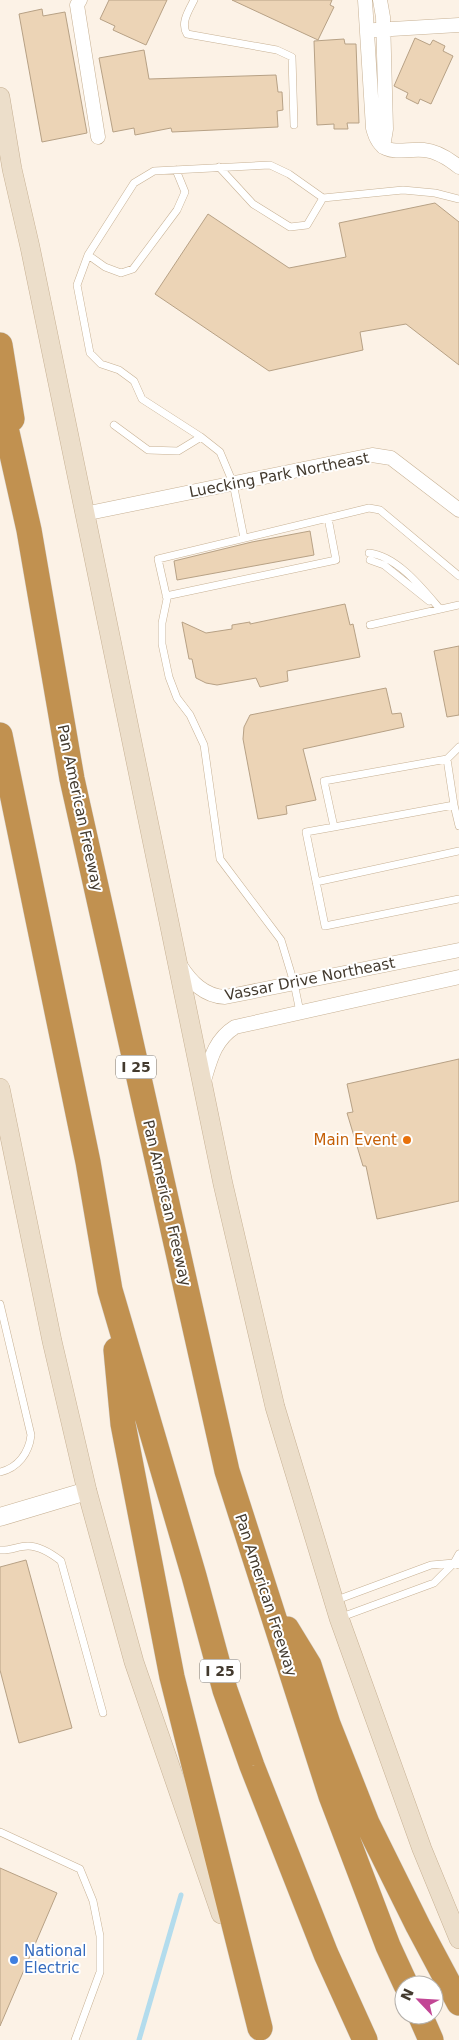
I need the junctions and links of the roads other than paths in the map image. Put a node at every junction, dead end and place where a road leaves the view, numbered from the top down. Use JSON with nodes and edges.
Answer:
{"nodes":[{"id":1,"x":80,"y":0,"type":"edge"},
{"id":2,"x":194,"y":0,"type":"edge"},
{"id":3,"x":365,"y":0,"type":"edge"},
{"id":4,"x":380,"y":0,"type":"edge"},
{"id":5,"x":459,"y":25,"type":"edge"},
{"id":6,"x":383,"y":29,"type":"junction"},
{"id":7,"x":368,"y":30,"type":"junction"},
{"id":8,"x":0,"y":97,"type":"edge"},
{"id":9,"x":294,"y":125,"type":"dead end"},
{"id":10,"x":98,"y":137,"type":"dead end"},
{"id":11,"x":382,"y":147,"type":"junction"},
{"id":12,"x":459,"y":167,"type":"edge"},
{"id":13,"x":219,"y":168,"type":"junction"},
{"id":14,"x":176,"y":170,"type":"junction"},
{"id":15,"x":322,"y":198,"type":"junction"},
{"id":16,"x":459,"y":199,"type":"edge"},
{"id":17,"x":88,"y":255,"type":"junction"},
{"id":18,"x":0,"y":345,"type":"edge"},
{"id":19,"x":0,"y":401,"type":"edge"},
{"id":20,"x":114,"y":425,"type":"dead end"},
{"id":21,"x":201,"y":437,"type":"junction"},
{"id":22,"x":233,"y":483,"type":"junction"},
{"id":23,"x":459,"y":510,"type":"edge"},
{"id":24,"x":84,"y":514,"type":"junction"},
{"id":25,"x":328,"y":518,"type":"junction"},
{"id":26,"x":29,"y":530,"type":"junction"},
{"id":27,"x":244,"y":538,"type":"junction"},
{"id":28,"x":369,"y":557,"type":"dead end"},
{"id":29,"x":459,"y":576,"type":"edge"},
{"id":30,"x":166,"y":596,"type":"junction"},
{"id":31,"x":459,"y":605,"type":"edge"},
{"id":32,"x":440,"y":609,"type":"junction"},
{"id":33,"x":370,"y":625,"type":"dead end"},
{"id":34,"x":0,"y":735,"type":"edge"},
{"id":35,"x":459,"y":747,"type":"edge"},
{"id":36,"x":447,"y":758,"type":"junction"},
{"id":37,"x":454,"y":805,"type":"junction"},
{"id":38,"x":459,"y":826,"type":"edge"},
{"id":39,"x":334,"y":828,"type":"junction"},
{"id":40,"x":459,"y":851,"type":"edge"},
{"id":41,"x":316,"y":882,"type":"junction"},
{"id":42,"x":459,"y":899,"type":"edge"},
{"id":43,"x":459,"y":950,"type":"edge"},
{"id":44,"x":176,"y":960,"type":"junction"},
{"id":45,"x":459,"y":977,"type":"edge"},
{"id":46,"x":294,"y":983,"type":"junction"},
{"id":47,"x":300,"y":1012,"type":"junction"},
{"id":48,"x":203,"y":1085,"type":"junction"},
{"id":49,"x":0,"y":1088,"type":"edge"},
{"id":50,"x":110,"y":1290,"type":"junction"},
{"id":51,"x":0,"y":1304,"type":"edge"},
{"id":52,"x":0,"y":1472,"type":"edge"},
{"id":53,"x":87,"y":1491,"type":"junction"},
{"id":54,"x":0,"y":1517,"type":"edge"},
{"id":55,"x":0,"y":1550,"type":"edge"},
{"id":56,"x":459,"y":1554,"type":"edge"},
{"id":57,"x":457,"y":1564,"type":"edge"},
{"id":58,"x":268,"y":1598,"type":"junction"},
{"id":59,"x":336,"y":1610,"type":"junction"},
{"id":60,"x":103,"y":1713,"type":"dead end"},
{"id":61,"x":0,"y":1832,"type":"edge"},
{"id":62,"x":459,"y":1939,"type":"edge"},
{"id":63,"x":401,"y":1975,"type":"edge"},
{"id":64,"x":459,"y":2003,"type":"edge"},
{"id":65,"x":424,"y":2025,"type":"edge"},
{"id":66,"x":262,"y":2034,"type":"edge"},
{"id":67,"x":75,"y":2040,"type":"edge"},
{"id":68,"x":365,"y":2040,"type":"edge"},
{"id":69,"x":431,"y":2040,"type":"edge"}],
"edges":[{"from":1,"to":10,"type":"street"},
{"from":2,"to":9,"type":"lane"},
{"from":3,"to":7,"type":"street"},
{"from":4,"to":6,"type":"street"},
{"from":5,"to":6,"type":"street"},
{"from":6,"to":7,"type":"street"},
{"from":6,"to":11,"type":"street"},
{"from":7,"to":11,"type":"street"},
{"from":8,"to":24,"type":"main road"},
{"from":11,"to":12,"type":"street"},
{"from":13,"to":14,"type":"lane"},
{"from":13,"to":15,"type":"lane"},
{"from":13,"to":15,"type":"lane"},
{"from":14,"to":17,"type":"lane"},
{"from":14,"to":17,"type":"lane"},
{"from":15,"to":16,"type":"lane"},
{"from":17,"to":21,"type":"lane"},
{"from":18,"to":26,"type":"highway"},
{"from":19,"to":26,"type":"highway","name":"Pan American Freeway","number":"I 25"},
{"from":20,"to":21,"type":"lane"},
{"from":21,"to":22,"type":"lane"},
{"from":22,"to":23,"type":"street","name":"Luecking Park Northeast"},
{"from":22,"to":24,"type":"street","name":"Luecking Park Northeast"},
{"from":22,"to":27,"type":"lane"},
{"from":24,"to":44,"type":"main road"},
{"from":25,"to":27,"type":"lane"},
{"from":25,"to":29,"type":"lane"},
{"from":25,"to":30,"type":"lane"},
{"from":26,"to":58,"type":"highway","name":"Pan American Freeway","number":"I 25"},
{"from":27,"to":30,"type":"lane"},
{"from":28,"to":32,"type":"lane"},
{"from":30,"to":46,"type":"lane"},
{"from":31,"to":32,"type":"lane"},
{"from":32,"to":33,"type":"lane"},
{"from":34,"to":50,"type":"highway","number":"I 25"},
{"from":35,"to":36,"type":"lane"},
{"from":36,"to":37,"type":"lane"},
{"from":36,"to":39,"type":"lane"},
{"from":37,"to":38,"type":"lane"},
{"from":37,"to":39,"type":"lane"},
{"from":39,"to":41,"type":"lane"},
{"from":40,"to":41,"type":"lane"},
{"from":41,"to":42,"type":"lane"},
{"from":43,"to":46,"type":"street","name":"Vassar Drive Northeast"},
{"from":44,"to":46,"type":"street","name":"Vassar Drive Northeast"},
{"from":44,"to":48,"type":"main road"},
{"from":45,"to":47,"type":"street","name":"Vassar Drive Northeast"},
{"from":46,"to":47,"type":"lane"},
{"from":47,"to":48,"type":"street","name":"Vassar Drive Northeast"},
{"from":48,"to":59,"type":"main road"},
{"from":49,"to":53,"type":"main road"},
{"from":50,"to":66,"type":"highway"},
{"from":50,"to":68,"type":"highway","number":"I 25"},
{"from":51,"to":52,"type":"lane"},
{"from":53,"to":54,"type":"street"},
{"from":53,"to":66,"type":"main road"},
{"from":55,"to":60,"type":"lane"},
{"from":56,"to":57,"type":"lane"},
{"from":57,"to":59,"type":"lane"},
{"from":57,"to":59,"type":"lane"},
{"from":58,"to":63,"type":"highway","name":"Pan American Freeway","number":"I 25"},
{"from":58,"to":64,"type":"highway"},
{"from":59,"to":62,"type":"main road"},
{"from":61,"to":67,"type":"lane"},
{"from":65,"to":69,"type":"highway"}]}
